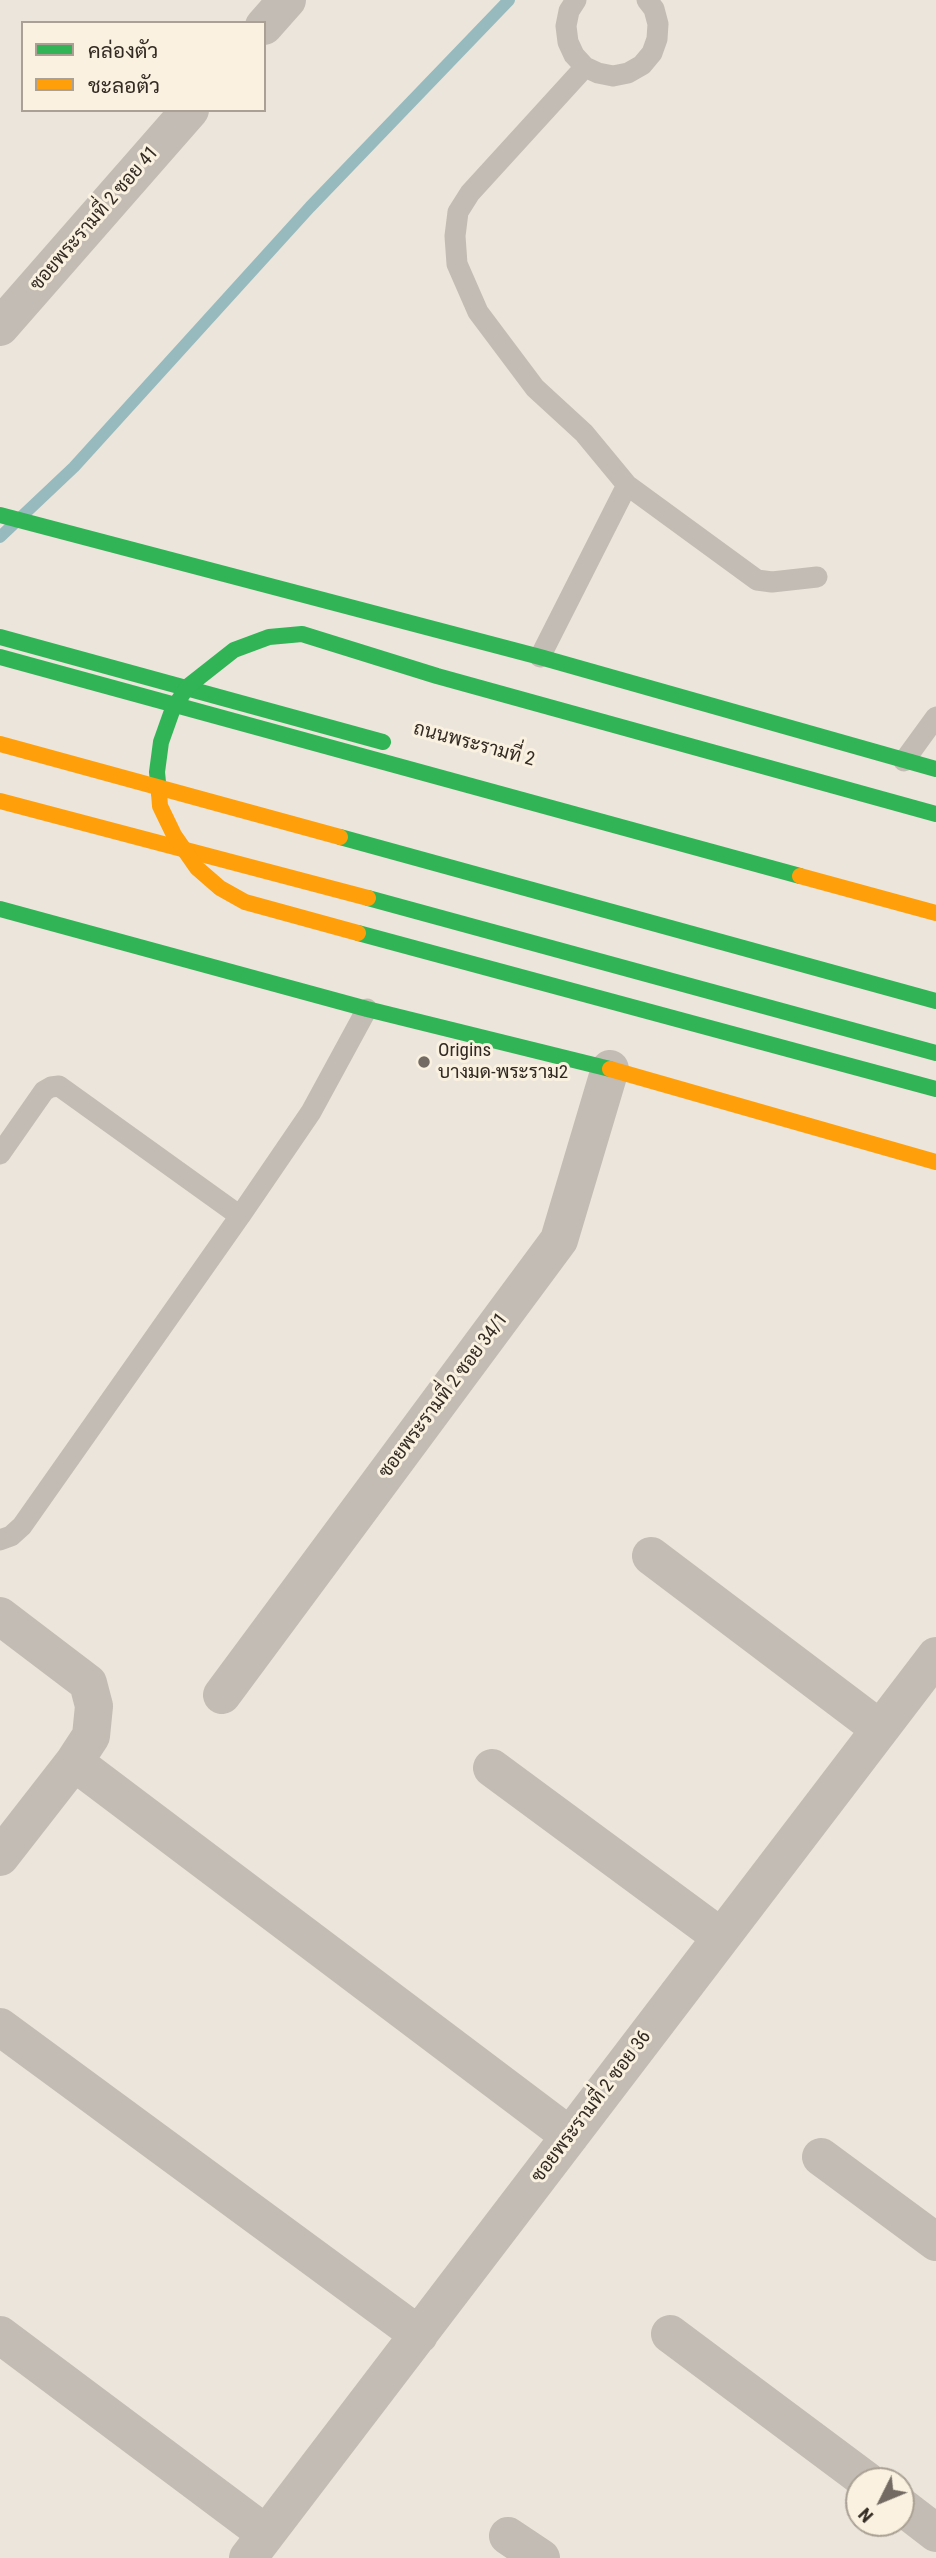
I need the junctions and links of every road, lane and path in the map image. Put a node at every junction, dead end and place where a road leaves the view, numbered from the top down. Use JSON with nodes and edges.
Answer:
{"nodes":[{"id":1,"x":287,"y":0,"type":"edge"},
{"id":2,"x":576,"y":0,"type":"edge"},
{"id":3,"x":647,"y":0,"type":"edge"},
{"id":4,"x":266,"y":24,"type":"edge"},
{"id":5,"x":584,"y":66,"type":"junction"},
{"id":6,"x":188,"y":112,"type":"edge"},
{"id":7,"x":0,"y":327,"type":"edge"},
{"id":8,"x":627,"y":485,"type":"junction"},
{"id":9,"x":0,"y":515,"type":"edge"},
{"id":10,"x":817,"y":577,"type":"dead end"},
{"id":11,"x":0,"y":637,"type":"edge"},
{"id":12,"x":0,"y":657,"type":"edge"},
{"id":13,"x":540,"y":657,"type":"junction"},
{"id":14,"x":122,"y":690,"type":"junction"},
{"id":15,"x":936,"y":717,"type":"edge"},
{"id":16,"x":0,"y":744,"type":"edge"},
{"id":17,"x":402,"y":747,"type":"dead end"},
{"id":18,"x":0,"y":758,"type":"edge"},
{"id":19,"x":904,"y":761,"type":"junction"},
{"id":20,"x":936,"y":769,"type":"edge"},
{"id":21,"x":101,"y":772,"type":"junction"},
{"id":22,"x":0,"y":801,"type":"edge"},
{"id":23,"x":936,"y":814,"type":"edge"},
{"id":24,"x":0,"y":909,"type":"edge"},
{"id":25,"x":936,"y":913,"type":"edge"},
{"id":26,"x":936,"y":1001,"type":"edge"},
{"id":27,"x":368,"y":1009,"type":"junction"},
{"id":28,"x":936,"y":1053,"type":"edge"},
{"id":29,"x":610,"y":1069,"type":"junction"},
{"id":30,"x":936,"y":1089,"type":"edge"},
{"id":31,"x":0,"y":1154,"type":"edge"},
{"id":32,"x":936,"y":1162,"type":"edge"},
{"id":33,"x":240,"y":1216,"type":"junction"},
{"id":34,"x":0,"y":1540,"type":"edge"},
{"id":35,"x":651,"y":1556,"type":"dead end"},
{"id":36,"x":0,"y":1616,"type":"edge"},
{"id":37,"x":936,"y":1656,"type":"edge"},
{"id":38,"x":222,"y":1695,"type":"dead end"},
{"id":39,"x":880,"y":1728,"type":"junction"},
{"id":40,"x":74,"y":1762,"type":"junction"},
{"id":41,"x":492,"y":1768,"type":"dead end"},
{"id":42,"x":0,"y":1857,"type":"edge"},
{"id":43,"x":721,"y":1937,"type":"junction"},
{"id":44,"x":0,"y":2027,"type":"edge"},
{"id":45,"x":570,"y":2136,"type":"junction"},
{"id":46,"x":821,"y":2157,"type":"dead end"},
{"id":47,"x":936,"y":2242,"type":"edge"},
{"id":48,"x":670,"y":2334,"type":"dead end"},
{"id":49,"x":0,"y":2335,"type":"edge"},
{"id":50,"x":419,"y":2335,"type":"junction"},
{"id":51,"x":848,"y":2467,"type":"edge"},
{"id":52,"x":915,"y":2517,"type":"edge"},
{"id":53,"x":936,"y":2533,"type":"edge"},
{"id":54,"x":508,"y":2536,"type":"dead end"},
{"id":55,"x":936,"y":2544,"type":"edge"},
{"id":56,"x":257,"y":2546,"type":"edge"},
{"id":57,"x":541,"y":2558,"type":"edge"},
{"id":58,"x":926,"y":2558,"type":"edge"}],
"edges":[{"from":1,"to":4,"type":"street"},
{"from":2,"to":5,"type":"lane"},
{"from":3,"to":5,"type":"lane"},
{"from":5,"to":8,"type":"lane"},
{"from":6,"to":7,"type":"street","name":"ซอยพระรามที่ 2 ซอย 41"},
{"from":8,"to":10,"type":"lane"},
{"from":8,"to":13,"type":"lane"},
{"from":9,"to":13,"type":"main road"},
{"from":11,"to":14,"type":"main road","bridge":true},
{"from":11,"to":17,"type":"main road","name":"ถนนพระรามที่ 2"},
{"from":12,"to":14,"type":"main road","bridge":true},
{"from":13,"to":19,"type":"main road"},
{"from":14,"to":25,"type":"main road","bridge":true},
{"from":15,"to":19,"type":"lane"},
{"from":16,"to":21,"type":"main road","bridge":true},
{"from":18,"to":21,"type":"main road","bridge":true},
{"from":19,"to":20,"type":"main road"},
{"from":21,"to":26,"type":"main road","bridge":true},
{"from":22,"to":28,"type":"main road"},
{"from":23,"to":30,"type":"main road","bridge":true},
{"from":24,"to":27,"type":"main road"},
{"from":27,"to":29,"type":"main road"},
{"from":27,"to":33,"type":"lane"},
{"from":29,"to":32,"type":"main road"},
{"from":29,"to":38,"type":"street","name":"ซอยพระรามที่ 2 ซอย 34/1"},
{"from":31,"to":33,"type":"lane"},
{"from":33,"to":34,"type":"lane"},
{"from":35,"to":39,"type":"street"},
{"from":36,"to":40,"type":"street"},
{"from":37,"to":39,"type":"street","name":"ซอยพระรามที่ 2 ซอย 36"},
{"from":39,"to":43,"type":"street","name":"ซอยพระรามที่ 2 ซอย 36"},
{"from":40,"to":42,"type":"street"},
{"from":40,"to":45,"type":"street"},
{"from":41,"to":43,"type":"street"},
{"from":43,"to":45,"type":"street","name":"ซอยพระรามที่ 2 ซอย 36"},
{"from":44,"to":50,"type":"street"},
{"from":45,"to":50,"type":"street","name":"ซอยพระรามที่ 2 ซอย 36"},
{"from":46,"to":47,"type":"street"},
{"from":48,"to":51,"type":"street"},
{"from":49,"to":56,"type":"street"},
{"from":50,"to":56,"type":"street","name":"ซอยพระรามที่ 2 ซอย 36"},
{"from":52,"to":53,"type":"street"},
{"from":54,"to":57,"type":"street"},
{"from":55,"to":58,"type":"street"}]}
